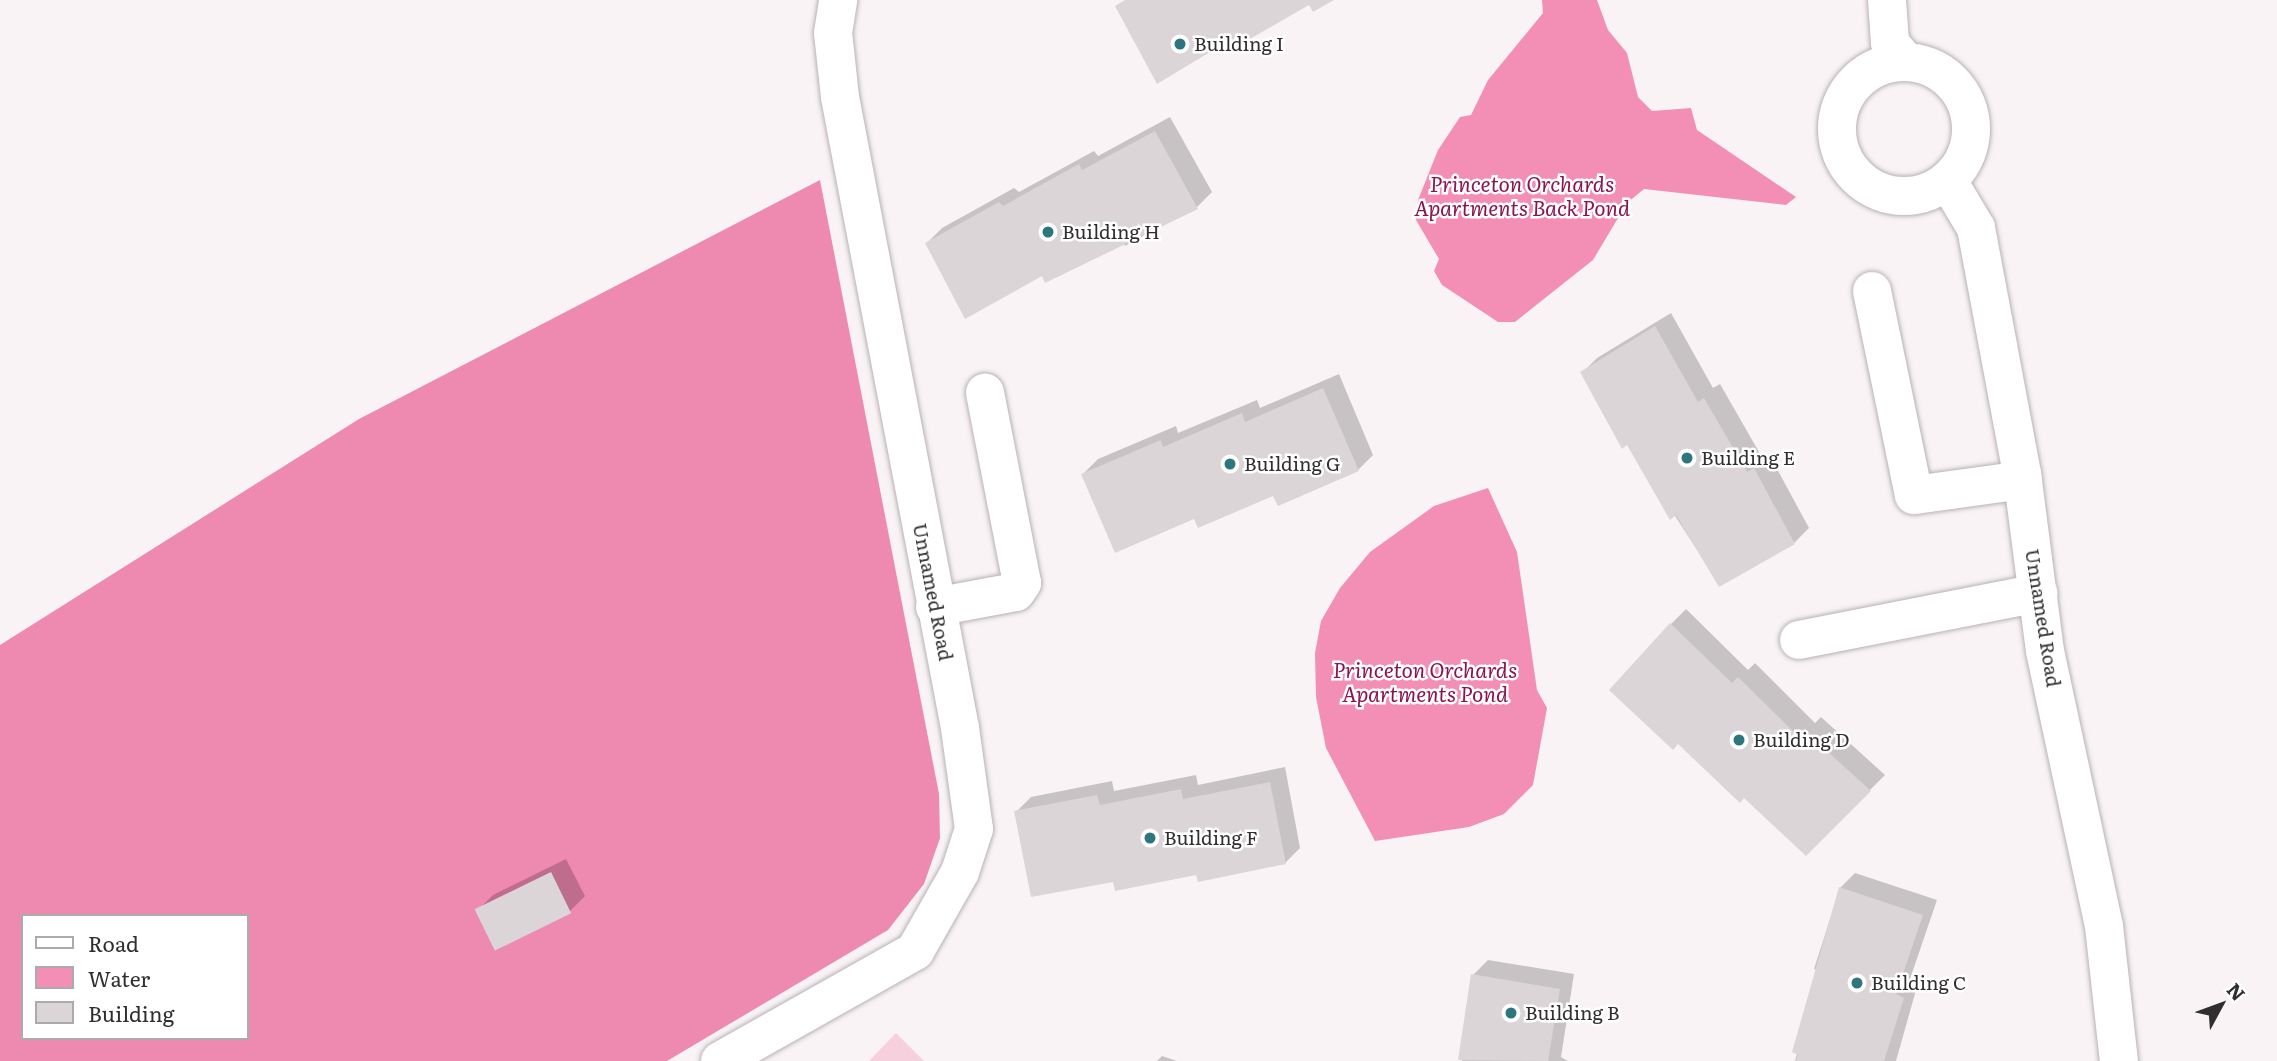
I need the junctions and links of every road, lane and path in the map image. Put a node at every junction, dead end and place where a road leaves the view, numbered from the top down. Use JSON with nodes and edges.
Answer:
{"nodes":[{"id":1,"x":838,"y":0,"type":"edge"},
{"id":2,"x":1887,"y":0,"type":"edge"},
{"id":3,"x":1905,"y":61,"type":"junction"},
{"id":4,"x":1948,"y":181,"type":"junction"},
{"id":5,"x":1872,"y":291,"type":"dead end"},
{"id":6,"x":985,"y":393,"type":"dead end"},
{"id":7,"x":2022,"y":480,"type":"junction"},
{"id":8,"x":2038,"y":593,"type":"junction"},
{"id":9,"x":935,"y":607,"type":"junction"},
{"id":10,"x":1800,"y":640,"type":"dead end"},
{"id":11,"x":720,"y":1061,"type":"edge"},
{"id":12,"x":2119,"y":1061,"type":"edge"}],
"edges":[{"from":1,"to":9,"type":"street","name":"Unnamed Road"},
{"from":2,"to":3,"type":"street"},
{"from":3,"to":4,"type":"street"},
{"from":3,"to":4,"type":"street"},
{"from":4,"to":7,"type":"street","name":"Unnamed Road"},
{"from":5,"to":7,"type":"street"},
{"from":6,"to":9,"type":"street"},
{"from":7,"to":8,"type":"street","name":"Unnamed Road"},
{"from":8,"to":10,"type":"street"},
{"from":8,"to":12,"type":"street","name":"Unnamed Road"},
{"from":9,"to":11,"type":"street","name":"Unnamed Road"}]}
